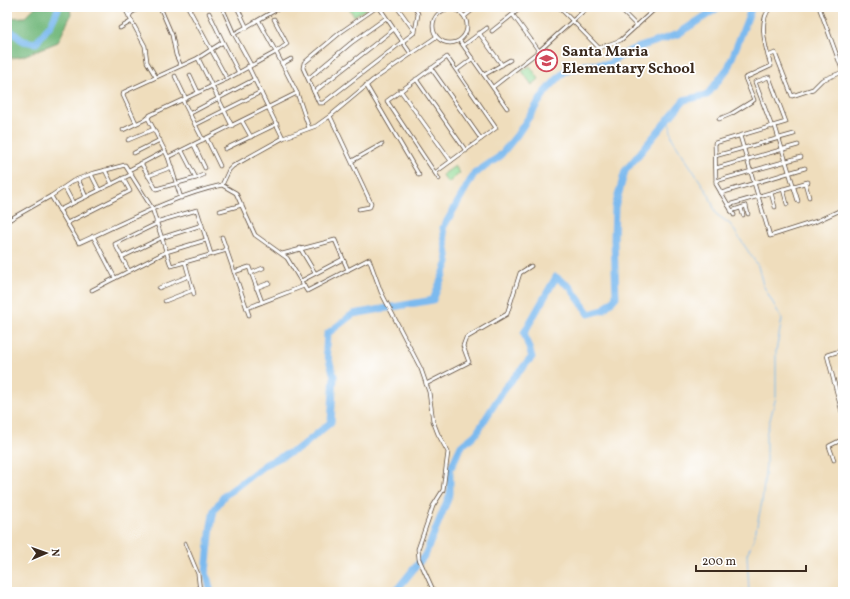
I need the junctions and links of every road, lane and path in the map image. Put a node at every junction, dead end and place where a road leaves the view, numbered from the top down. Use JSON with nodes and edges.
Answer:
{"nodes":[{"id":1,"x":124,"y":7,"type":"edge"},
{"id":2,"x":141,"y":7,"type":"edge"},
{"id":3,"x":160,"y":7,"type":"edge"},
{"id":4,"x":188,"y":7,"type":"edge"},
{"id":5,"x":222,"y":7,"type":"edge"},
{"id":6,"x":237,"y":7,"type":"edge"},
{"id":7,"x":281,"y":7,"type":"edge"},
{"id":8,"x":378,"y":7,"type":"edge"},
{"id":9,"x":397,"y":7,"type":"edge"},
{"id":10,"x":415,"y":7,"type":"edge"},
{"id":11,"x":437,"y":7,"type":"edge"},
{"id":12,"x":476,"y":7,"type":"edge"},
{"id":13,"x":522,"y":7,"type":"edge"},
{"id":14,"x":559,"y":7,"type":"edge"},
{"id":15,"x":588,"y":7,"type":"edge"},
{"id":16,"x":618,"y":7,"type":"edge"},
{"id":17,"x":657,"y":7,"type":"edge"},
{"id":18,"x":771,"y":7,"type":"edge"},
{"id":19,"x":819,"y":7,"type":"edge"},
{"id":20,"x":276,"y":8,"type":"edge"},
{"id":21,"x":440,"y":12,"type":"junction"},
{"id":22,"x":210,"y":13,"type":"dead end"},
{"id":23,"x":512,"y":15,"type":"junction"},
{"id":24,"x":465,"y":16,"type":"junction"},
{"id":25,"x":130,"y":17,"type":"junction"},
{"id":26,"x":386,"y":18,"type":"junction"},
{"id":27,"x":274,"y":19,"type":"dead end"},
{"id":28,"x":259,"y":21,"type":"junction"},
{"id":29,"x":132,"y":22,"type":"junction"},
{"id":30,"x":572,"y":23,"type":"junction"},
{"id":31,"x":637,"y":26,"type":"junction"},
{"id":32,"x":120,"y":28,"type":"dead end"},
{"id":33,"x":247,"y":28,"type":"junction"},
{"id":34,"x":486,"y":28,"type":"dead end"},
{"id":35,"x":394,"y":29,"type":"junction"},
{"id":36,"x":492,"y":31,"type":"dead end"},
{"id":37,"x":415,"y":32,"type":"junction"},
{"id":38,"x":234,"y":34,"type":"junction"},
{"id":39,"x":479,"y":34,"type":"junction"},
{"id":40,"x":436,"y":37,"type":"junction"},
{"id":41,"x":460,"y":40,"type":"junction"},
{"id":42,"x":223,"y":42,"type":"junction"},
{"id":43,"x":404,"y":42,"type":"junction"},
{"id":44,"x":464,"y":44,"type":"junction"},
{"id":45,"x":210,"y":50,"type":"junction"},
{"id":46,"x":539,"y":51,"type":"junction"},
{"id":47,"x":276,"y":52,"type":"junction"},
{"id":48,"x":411,"y":54,"type":"junction"},
{"id":49,"x":768,"y":56,"type":"junction"},
{"id":50,"x":198,"y":58,"type":"junction"},
{"id":51,"x":473,"y":58,"type":"junction"},
{"id":52,"x":291,"y":59,"type":"dead end"},
{"id":53,"x":510,"y":60,"type":"dead end"},
{"id":54,"x":180,"y":64,"type":"junction"},
{"id":55,"x":282,"y":64,"type":"junction"},
{"id":56,"x":502,"y":65,"type":"junction"},
{"id":57,"x":250,"y":66,"type":"junction"},
{"id":58,"x":431,"y":68,"type":"junction"},
{"id":59,"x":457,"y":70,"type":"junction"},
{"id":60,"x":843,"y":72,"type":"edge"},
{"id":61,"x":239,"y":73,"type":"junction"},
{"id":62,"x":190,"y":75,"type":"dead end"},
{"id":63,"x":484,"y":75,"type":"junction"},
{"id":64,"x":175,"y":76,"type":"dead end"},
{"id":65,"x":156,"y":77,"type":"junction"},
{"id":66,"x":309,"y":78,"type":"junction"},
{"id":67,"x":227,"y":79,"type":"junction"},
{"id":68,"x":255,"y":79,"type":"junction"},
{"id":69,"x":416,"y":79,"type":"junction"},
{"id":70,"x":366,"y":85,"type":"junction"},
{"id":71,"x":213,"y":86,"type":"junction"},
{"id":72,"x":493,"y":87,"type":"junction"},
{"id":73,"x":400,"y":90,"type":"junction"},
{"id":74,"x":198,"y":92,"type":"junction"},
{"id":75,"x":261,"y":92,"type":"junction"},
{"id":76,"x":314,"y":92,"type":"junction"},
{"id":77,"x":297,"y":93,"type":"junction"},
{"id":78,"x":219,"y":98,"type":"junction"},
{"id":79,"x":184,"y":100,"type":"junction"},
{"id":80,"x":268,"y":107,"type":"junction"},
{"id":81,"x":507,"y":108,"type":"dead end"},
{"id":82,"x":225,"y":110,"type":"junction"},
{"id":83,"x":189,"y":114,"type":"junction"},
{"id":84,"x":330,"y":116,"type":"junction"},
{"id":85,"x":148,"y":118,"type":"junction"},
{"id":86,"x":719,"y":119,"type":"dead end"},
{"id":87,"x":242,"y":121,"type":"junction"},
{"id":88,"x":136,"y":123,"type":"junction"},
{"id":89,"x":277,"y":124,"type":"junction"},
{"id":90,"x":195,"y":125,"type":"junction"},
{"id":91,"x":232,"y":126,"type":"junction"},
{"id":92,"x":774,"y":126,"type":"junction"},
{"id":93,"x":309,"y":128,"type":"junction"},
{"id":94,"x":154,"y":129,"type":"junction"},
{"id":95,"x":123,"y":130,"type":"dead end"},
{"id":96,"x":794,"y":134,"type":"dead end"},
{"id":97,"x":251,"y":136,"type":"junction"},
{"id":98,"x":740,"y":136,"type":"junction"},
{"id":99,"x":283,"y":138,"type":"junction"},
{"id":100,"x":779,"y":138,"type":"junction"},
{"id":101,"x":481,"y":139,"type":"junction"},
{"id":102,"x":128,"y":140,"type":"dead end"},
{"id":103,"x":160,"y":140,"type":"junction"},
{"id":104,"x":205,"y":140,"type":"junction"},
{"id":105,"x":382,"y":144,"type":"dead end"},
{"id":106,"x":194,"y":145,"type":"junction"},
{"id":107,"x":798,"y":145,"type":"dead end"},
{"id":108,"x":744,"y":148,"type":"junction"},
{"id":109,"x":225,"y":149,"type":"dead end"},
{"id":110,"x":783,"y":150,"type":"junction"},
{"id":111,"x":165,"y":151,"type":"junction"},
{"id":112,"x":182,"y":151,"type":"junction"},
{"id":113,"x":466,"y":151,"type":"junction"},
{"id":114,"x":134,"y":153,"type":"dead end"},
{"id":115,"x":715,"y":156,"type":"junction"},
{"id":116,"x":168,"y":157,"type":"junction"},
{"id":117,"x":801,"y":157,"type":"dead end"},
{"id":118,"x":747,"y":160,"type":"junction"},
{"id":119,"x":352,"y":161,"type":"junction"},
{"id":120,"x":451,"y":161,"type":"junction"},
{"id":121,"x":786,"y":161,"type":"junction"},
{"id":122,"x":141,"y":163,"type":"junction"},
{"id":123,"x":220,"y":166,"type":"dead end"},
{"id":124,"x":172,"y":167,"type":"junction"},
{"id":125,"x":205,"y":168,"type":"dead end"},
{"id":126,"x":716,"y":168,"type":"junction"},
{"id":127,"x":805,"y":168,"type":"dead end"},
{"id":128,"x":105,"y":170,"type":"junction"},
{"id":129,"x":129,"y":170,"type":"junction"},
{"id":130,"x":436,"y":172,"type":"junction"},
{"id":131,"x":750,"y":172,"type":"junction"},
{"id":132,"x":790,"y":173,"type":"junction"},
{"id":133,"x":92,"y":174,"type":"junction"},
{"id":134,"x":132,"y":174,"type":"junction"},
{"id":135,"x":203,"y":175,"type":"dead end"},
{"id":136,"x":419,"y":175,"type":"dead end"},
{"id":137,"x":148,"y":176,"type":"junction"},
{"id":138,"x":124,"y":178,"type":"junction"},
{"id":139,"x":196,"y":178,"type":"junction"},
{"id":140,"x":439,"y":179,"type":"dead end"},
{"id":141,"x":78,"y":180,"type":"junction"},
{"id":142,"x":716,"y":181,"type":"junction"},
{"id":143,"x":177,"y":183,"type":"junction"},
{"id":144,"x":754,"y":183,"type":"junction"},
{"id":145,"x":112,"y":184,"type":"junction"},
{"id":146,"x":222,"y":185,"type":"junction"},
{"id":147,"x":794,"y":186,"type":"junction"},
{"id":148,"x":65,"y":188,"type":"junction"},
{"id":149,"x":783,"y":189,"type":"junction"},
{"id":150,"x":99,"y":190,"type":"junction"},
{"id":151,"x":771,"y":192,"type":"junction"},
{"id":152,"x":721,"y":193,"type":"junction"},
{"id":153,"x":51,"y":196,"type":"junction"},
{"id":154,"x":758,"y":196,"type":"junction"},
{"id":155,"x":86,"y":197,"type":"junction"},
{"id":156,"x":809,"y":197,"type":"dead end"},
{"id":157,"x":181,"y":198,"type":"junction"},
{"id":158,"x":744,"y":200,"type":"junction"},
{"id":159,"x":798,"y":201,"type":"dead end"},
{"id":160,"x":73,"y":203,"type":"junction"},
{"id":161,"x":787,"y":204,"type":"dead end"},
{"id":162,"x":242,"y":205,"type":"junction"},
{"id":163,"x":728,"y":205,"type":"junction"},
{"id":164,"x":746,"y":206,"type":"junction"},
{"id":165,"x":775,"y":207,"type":"dead end"},
{"id":166,"x":152,"y":208,"type":"junction"},
{"id":167,"x":740,"y":208,"type":"junction"},
{"id":168,"x":359,"y":209,"type":"dead end"},
{"id":169,"x":843,"y":209,"type":"edge"},
{"id":170,"x":59,"y":210,"type":"junction"},
{"id":171,"x":220,"y":211,"type":"dead end"},
{"id":172,"x":731,"y":211,"type":"junction"},
{"id":173,"x":7,"y":214,"type":"edge"},
{"id":174,"x":748,"y":214,"type":"dead end"},
{"id":175,"x":734,"y":215,"type":"dead end"},
{"id":176,"x":743,"y":215,"type":"dead end"},
{"id":177,"x":8,"y":221,"type":"edge"},
{"id":178,"x":67,"y":223,"type":"junction"},
{"id":179,"x":156,"y":223,"type":"junction"},
{"id":180,"x":202,"y":226,"type":"junction"},
{"id":181,"x":94,"y":236,"type":"junction"},
{"id":182,"x":222,"y":237,"type":"dead end"},
{"id":183,"x":161,"y":238,"type":"junction"},
{"id":184,"x":206,"y":240,"type":"junction"},
{"id":185,"x":300,"y":248,"type":"junction"},
{"id":186,"x":227,"y":250,"type":"junction"},
{"id":187,"x":166,"y":252,"type":"junction"},
{"id":188,"x":211,"y":254,"type":"junction"},
{"id":189,"x":282,"y":254,"type":"junction"},
{"id":190,"x":122,"y":257,"type":"junction"},
{"id":191,"x":343,"y":258,"type":"junction"},
{"id":192,"x":185,"y":262,"type":"junction"},
{"id":193,"x":531,"y":266,"type":"dead end"},
{"id":194,"x":262,"y":268,"type":"dead end"},
{"id":195,"x":348,"y":270,"type":"junction"},
{"id":196,"x":129,"y":271,"type":"junction"},
{"id":197,"x":234,"y":272,"type":"junction"},
{"id":198,"x":251,"y":273,"type":"junction"},
{"id":199,"x":315,"y":274,"type":"junction"},
{"id":200,"x":189,"y":276,"type":"junction"},
{"id":201,"x":115,"y":278,"type":"junction"},
{"id":202,"x":301,"y":281,"type":"junction"},
{"id":203,"x":269,"y":282,"type":"dead end"},
{"id":204,"x":304,"y":286,"type":"junction"},
{"id":205,"x":158,"y":288,"type":"dead end"},
{"id":206,"x":256,"y":288,"type":"junction"},
{"id":207,"x":92,"y":290,"type":"dead end"},
{"id":208,"x":165,"y":301,"type":"dead end"},
{"id":209,"x":262,"y":302,"type":"junction"},
{"id":210,"x":247,"y":308,"type":"junction"},
{"id":211,"x":250,"y":315,"type":"dead end"},
{"id":212,"x":843,"y":350,"type":"edge"},
{"id":213,"x":426,"y":384,"type":"junction"},
{"id":214,"x":843,"y":416,"type":"edge"},
{"id":215,"x":843,"y":439,"type":"edge"},
{"id":216,"x":834,"y":460,"type":"dead end"},
{"id":217,"x":185,"y":543,"type":"dead end"},
{"id":218,"x":200,"y":592,"type":"edge"},
{"id":219,"x":434,"y":592,"type":"edge"}],
"edges":[{"from":1,"to":25,"type":"street"},
{"from":2,"to":25,"type":"street"},
{"from":3,"to":54,"type":"street"},
{"from":4,"to":45,"type":"street"},
{"from":5,"to":38,"type":"street"},
{"from":6,"to":33,"type":"street"},
{"from":7,"to":20,"type":"street"},
{"from":8,"to":26,"type":"street"},
{"from":8,"to":66,"type":"street"},
{"from":9,"to":37,"type":"street"},
{"from":10,"to":37,"type":"street"},
{"from":11,"to":21,"type":"street"},
{"from":12,"to":24,"type":"street"},
{"from":13,"to":23,"type":"street"},
{"from":14,"to":30,"type":"street"},
{"from":15,"to":30,"type":"street"},
{"from":16,"to":31,"type":"street"},
{"from":17,"to":31,"type":"street"},
{"from":18,"to":49,"type":"street"},
{"from":19,"to":60,"type":"street"},
{"from":20,"to":28,"type":"street"},
{"from":21,"to":24,"type":"street"},
{"from":21,"to":40,"type":"street"},
{"from":22,"to":42,"type":"street"},
{"from":23,"to":36,"type":"street"},
{"from":23,"to":46,"type":"street"},
{"from":24,"to":41,"type":"street"},
{"from":25,"to":29,"type":"street"},
{"from":26,"to":35,"type":"street"},
{"from":26,"to":66,"type":"street"},
{"from":27,"to":47,"type":"street"},
{"from":28,"to":33,"type":"street"},
{"from":28,"to":47,"type":"street"},
{"from":29,"to":32,"type":"street"},
{"from":29,"to":65,"type":"street"},
{"from":30,"to":31,"type":"street"},
{"from":30,"to":46,"type":"street"},
{"from":33,"to":38,"type":"street"},
{"from":34,"to":39,"type":"street"},
{"from":35,"to":43,"type":"street"},
{"from":35,"to":76,"type":"street"},
{"from":37,"to":43,"type":"street"},
{"from":38,"to":57,"type":"street"},
{"from":39,"to":44,"type":"street"},
{"from":39,"to":56,"type":"street"},
{"from":40,"to":41,"type":"street"},
{"from":40,"to":48,"type":"street"},
{"from":41,"to":44,"type":"street"},
{"from":42,"to":45,"type":"street"},
{"from":42,"to":61,"type":"street"},
{"from":43,"to":48,"type":"street"},
{"from":43,"to":76,"type":"street"},
{"from":44,"to":51,"type":"street"},
{"from":45,"to":50,"type":"street"},
{"from":45,"to":67,"type":"street"},
{"from":46,"to":72,"type":"street"},
{"from":47,"to":55,"type":"street"},
{"from":47,"to":57,"type":"street"},
{"from":48,"to":70,"type":"street"},
{"from":49,"to":60,"type":"street"},
{"from":49,"to":86,"type":"street"},
{"from":50,"to":54,"type":"street"},
{"from":50,"to":71,"type":"street"},
{"from":51,"to":59,"type":"street"},
{"from":51,"to":63,"type":"street"},
{"from":52,"to":55,"type":"street"},
{"from":53,"to":56,"type":"street"},
{"from":54,"to":65,"type":"street"},
{"from":55,"to":77,"type":"street"},
{"from":56,"to":63,"type":"street"},
{"from":57,"to":61,"type":"street"},
{"from":57,"to":68,"type":"street"},
{"from":58,"to":59,"type":"street"},
{"from":58,"to":69,"type":"street"},
{"from":58,"to":101,"type":"street"},
{"from":59,"to":101,"type":"street"},
{"from":61,"to":67,"type":"street"},
{"from":62,"to":74,"type":"street"},
{"from":63,"to":72,"type":"street"},
{"from":64,"to":79,"type":"street"},
{"from":65,"to":88,"type":"street"},
{"from":66,"to":76,"type":"street"},
{"from":67,"to":71,"type":"street"},
{"from":68,"to":75,"type":"street"},
{"from":68,"to":78,"type":"street"},
{"from":69,"to":73,"type":"street"},
{"from":69,"to":113,"type":"street"},
{"from":70,"to":84,"type":"street"},
{"from":70,"to":136,"type":"street"},
{"from":71,"to":74,"type":"street"},
{"from":71,"to":78,"type":"street"},
{"from":72,"to":81,"type":"street"},
{"from":73,"to":120,"type":"street"},
{"from":73,"to":130,"type":"street"},
{"from":74,"to":79,"type":"street"},
{"from":75,"to":80,"type":"street"},
{"from":75,"to":82,"type":"street"},
{"from":77,"to":80,"type":"street"},
{"from":77,"to":93,"type":"street"},
{"from":78,"to":82,"type":"street"},
{"from":78,"to":83,"type":"street"},
{"from":79,"to":83,"type":"street"},
{"from":79,"to":85,"type":"street"},
{"from":80,"to":87,"type":"street"},
{"from":80,"to":89,"type":"street"},
{"from":82,"to":90,"type":"street"},
{"from":82,"to":91,"type":"street"},
{"from":83,"to":90,"type":"street"},
{"from":84,"to":93,"type":"street"},
{"from":84,"to":119,"type":"street"},
{"from":85,"to":88,"type":"street"},
{"from":85,"to":94,"type":"street"},
{"from":87,"to":91,"type":"street"},
{"from":87,"to":97,"type":"street"},
{"from":88,"to":95,"type":"street"},
{"from":89,"to":97,"type":"street"},
{"from":89,"to":99,"type":"street"},
{"from":90,"to":104,"type":"street"},
{"from":91,"to":104,"type":"street"},
{"from":92,"to":92,"type":"street"},
{"from":92,"to":98,"type":"street"},
{"from":92,"to":100,"type":"street"},
{"from":93,"to":99,"type":"street"},
{"from":94,"to":102,"type":"street"},
{"from":94,"to":103,"type":"street"},
{"from":96,"to":100,"type":"street"},
{"from":97,"to":109,"type":"street"},
{"from":98,"to":108,"type":"street"},
{"from":98,"to":115,"type":"street"},
{"from":99,"to":146,"type":"street"},
{"from":100,"to":108,"type":"street"},
{"from":100,"to":110,"type":"street"},
{"from":101,"to":113,"type":"street"},
{"from":103,"to":111,"type":"street"},
{"from":103,"to":114,"type":"street"},
{"from":104,"to":106,"type":"street"},
{"from":104,"to":123,"type":"street"},
{"from":105,"to":119,"type":"street"},
{"from":106,"to":112,"type":"street"},
{"from":106,"to":125,"type":"street"},
{"from":107,"to":110,"type":"street"},
{"from":108,"to":115,"type":"street"},
{"from":108,"to":118,"type":"street"},
{"from":110,"to":118,"type":"street"},
{"from":110,"to":121,"type":"street"},
{"from":111,"to":116,"type":"street"},
{"from":111,"to":122,"type":"street"},
{"from":112,"to":116,"type":"street"},
{"from":112,"to":139,"type":"street"},
{"from":113,"to":120,"type":"street"},
{"from":115,"to":126,"type":"street"},
{"from":116,"to":124,"type":"street"},
{"from":117,"to":121,"type":"street"},
{"from":118,"to":126,"type":"street"},
{"from":118,"to":131,"type":"street"},
{"from":119,"to":168,"type":"street"},
{"from":120,"to":130,"type":"street"},
{"from":121,"to":131,"type":"street"},
{"from":121,"to":132,"type":"street"},
{"from":122,"to":129,"type":"street"},
{"from":122,"to":137,"type":"street"},
{"from":124,"to":137,"type":"street"},
{"from":124,"to":143,"type":"street"},
{"from":126,"to":142,"type":"street"},
{"from":127,"to":132,"type":"street"},
{"from":128,"to":129,"type":"street"},
{"from":128,"to":133,"type":"street"},
{"from":128,"to":145,"type":"street"},
{"from":129,"to":134,"type":"street"},
{"from":130,"to":140,"type":"street"},
{"from":131,"to":142,"type":"street"},
{"from":131,"to":144,"type":"street"},
{"from":132,"to":144,"type":"street"},
{"from":132,"to":147,"type":"street"},
{"from":133,"to":141,"type":"street"},
{"from":133,"to":150,"type":"street"},
{"from":134,"to":138,"type":"street"},
{"from":134,"to":166,"type":"street"},
{"from":135,"to":139,"type":"street"},
{"from":137,"to":143,"type":"street"},
{"from":138,"to":145,"type":"street"},
{"from":138,"to":178,"type":"street"},
{"from":139,"to":143,"type":"street"},
{"from":141,"to":148,"type":"street"},
{"from":141,"to":155,"type":"street"},
{"from":142,"to":152,"type":"street"},
{"from":143,"to":157,"type":"street"},
{"from":144,"to":152,"type":"street"},
{"from":144,"to":154,"type":"street"},
{"from":145,"to":150,"type":"street"},
{"from":146,"to":157,"type":"street"},
{"from":146,"to":162,"type":"street"},
{"from":147,"to":149,"type":"street"},
{"from":147,"to":156,"type":"street"},
{"from":147,"to":159,"type":"street"},
{"from":148,"to":153,"type":"street"},
{"from":148,"to":160,"type":"street"},
{"from":149,"to":151,"type":"street"},
{"from":149,"to":161,"type":"street"},
{"from":150,"to":155,"type":"street"},
{"from":151,"to":154,"type":"street"},
{"from":151,"to":165,"type":"street"},
{"from":152,"to":163,"type":"street"},
{"from":153,"to":170,"type":"street"},
{"from":153,"to":177,"type":"street"},
{"from":154,"to":158,"type":"street"},
{"from":154,"to":169,"type":"street"},
{"from":155,"to":160,"type":"street"},
{"from":157,"to":166,"type":"street"},
{"from":158,"to":163,"type":"street"},
{"from":158,"to":164,"type":"street"},
{"from":160,"to":170,"type":"street"},
{"from":162,"to":171,"type":"street"},
{"from":162,"to":189,"type":"street"},
{"from":163,"to":172,"type":"street"},
{"from":164,"to":167,"type":"street"},
{"from":164,"to":174,"type":"street"},
{"from":166,"to":179,"type":"street"},
{"from":166,"to":181,"type":"street"},
{"from":167,"to":172,"type":"street"},
{"from":167,"to":176,"type":"street"},
{"from":170,"to":178,"type":"street"},
{"from":172,"to":175,"type":"street"},
{"from":173,"to":177,"type":"street"},
{"from":178,"to":181,"type":"street"},
{"from":179,"to":180,"type":"street"},
{"from":179,"to":183,"type":"street"},
{"from":179,"to":190,"type":"street"},
{"from":180,"to":183,"type":"street"},
{"from":180,"to":184,"type":"street"},
{"from":181,"to":201,"type":"street"},
{"from":182,"to":186,"type":"street"},
{"from":183,"to":187,"type":"street"},
{"from":183,"to":190,"type":"street"},
{"from":184,"to":187,"type":"street"},
{"from":184,"to":188,"type":"street"},
{"from":185,"to":189,"type":"street"},
{"from":185,"to":191,"type":"street"},
{"from":185,"to":199,"type":"street"},
{"from":186,"to":188,"type":"street"},
{"from":186,"to":197,"type":"street"},
{"from":187,"to":192,"type":"street"},
{"from":187,"to":196,"type":"street"},
{"from":188,"to":192,"type":"street"},
{"from":189,"to":202,"type":"street"},
{"from":190,"to":196,"type":"street"},
{"from":191,"to":195,"type":"street"},
{"from":191,"to":199,"type":"street"},
{"from":192,"to":200,"type":"street"},
{"from":193,"to":213,"type":"street"},
{"from":194,"to":198,"type":"street"},
{"from":195,"to":204,"type":"street"},
{"from":195,"to":213,"type":"street"},
{"from":196,"to":201,"type":"street"},
{"from":197,"to":198,"type":"street"},
{"from":197,"to":210,"type":"street"},
{"from":198,"to":206,"type":"street"},
{"from":199,"to":202,"type":"street"},
{"from":200,"to":205,"type":"street"},
{"from":200,"to":208,"type":"street"},
{"from":201,"to":207,"type":"street"},
{"from":202,"to":204,"type":"street"},
{"from":203,"to":206,"type":"street"},
{"from":204,"to":209,"type":"street"},
{"from":206,"to":209,"type":"street"},
{"from":209,"to":210,"type":"street"},
{"from":210,"to":211,"type":"street"},
{"from":212,"to":214,"type":"street"},
{"from":213,"to":219,"type":"street"},
{"from":215,"to":216,"type":"street"},
{"from":217,"to":218,"type":"street"}]}
